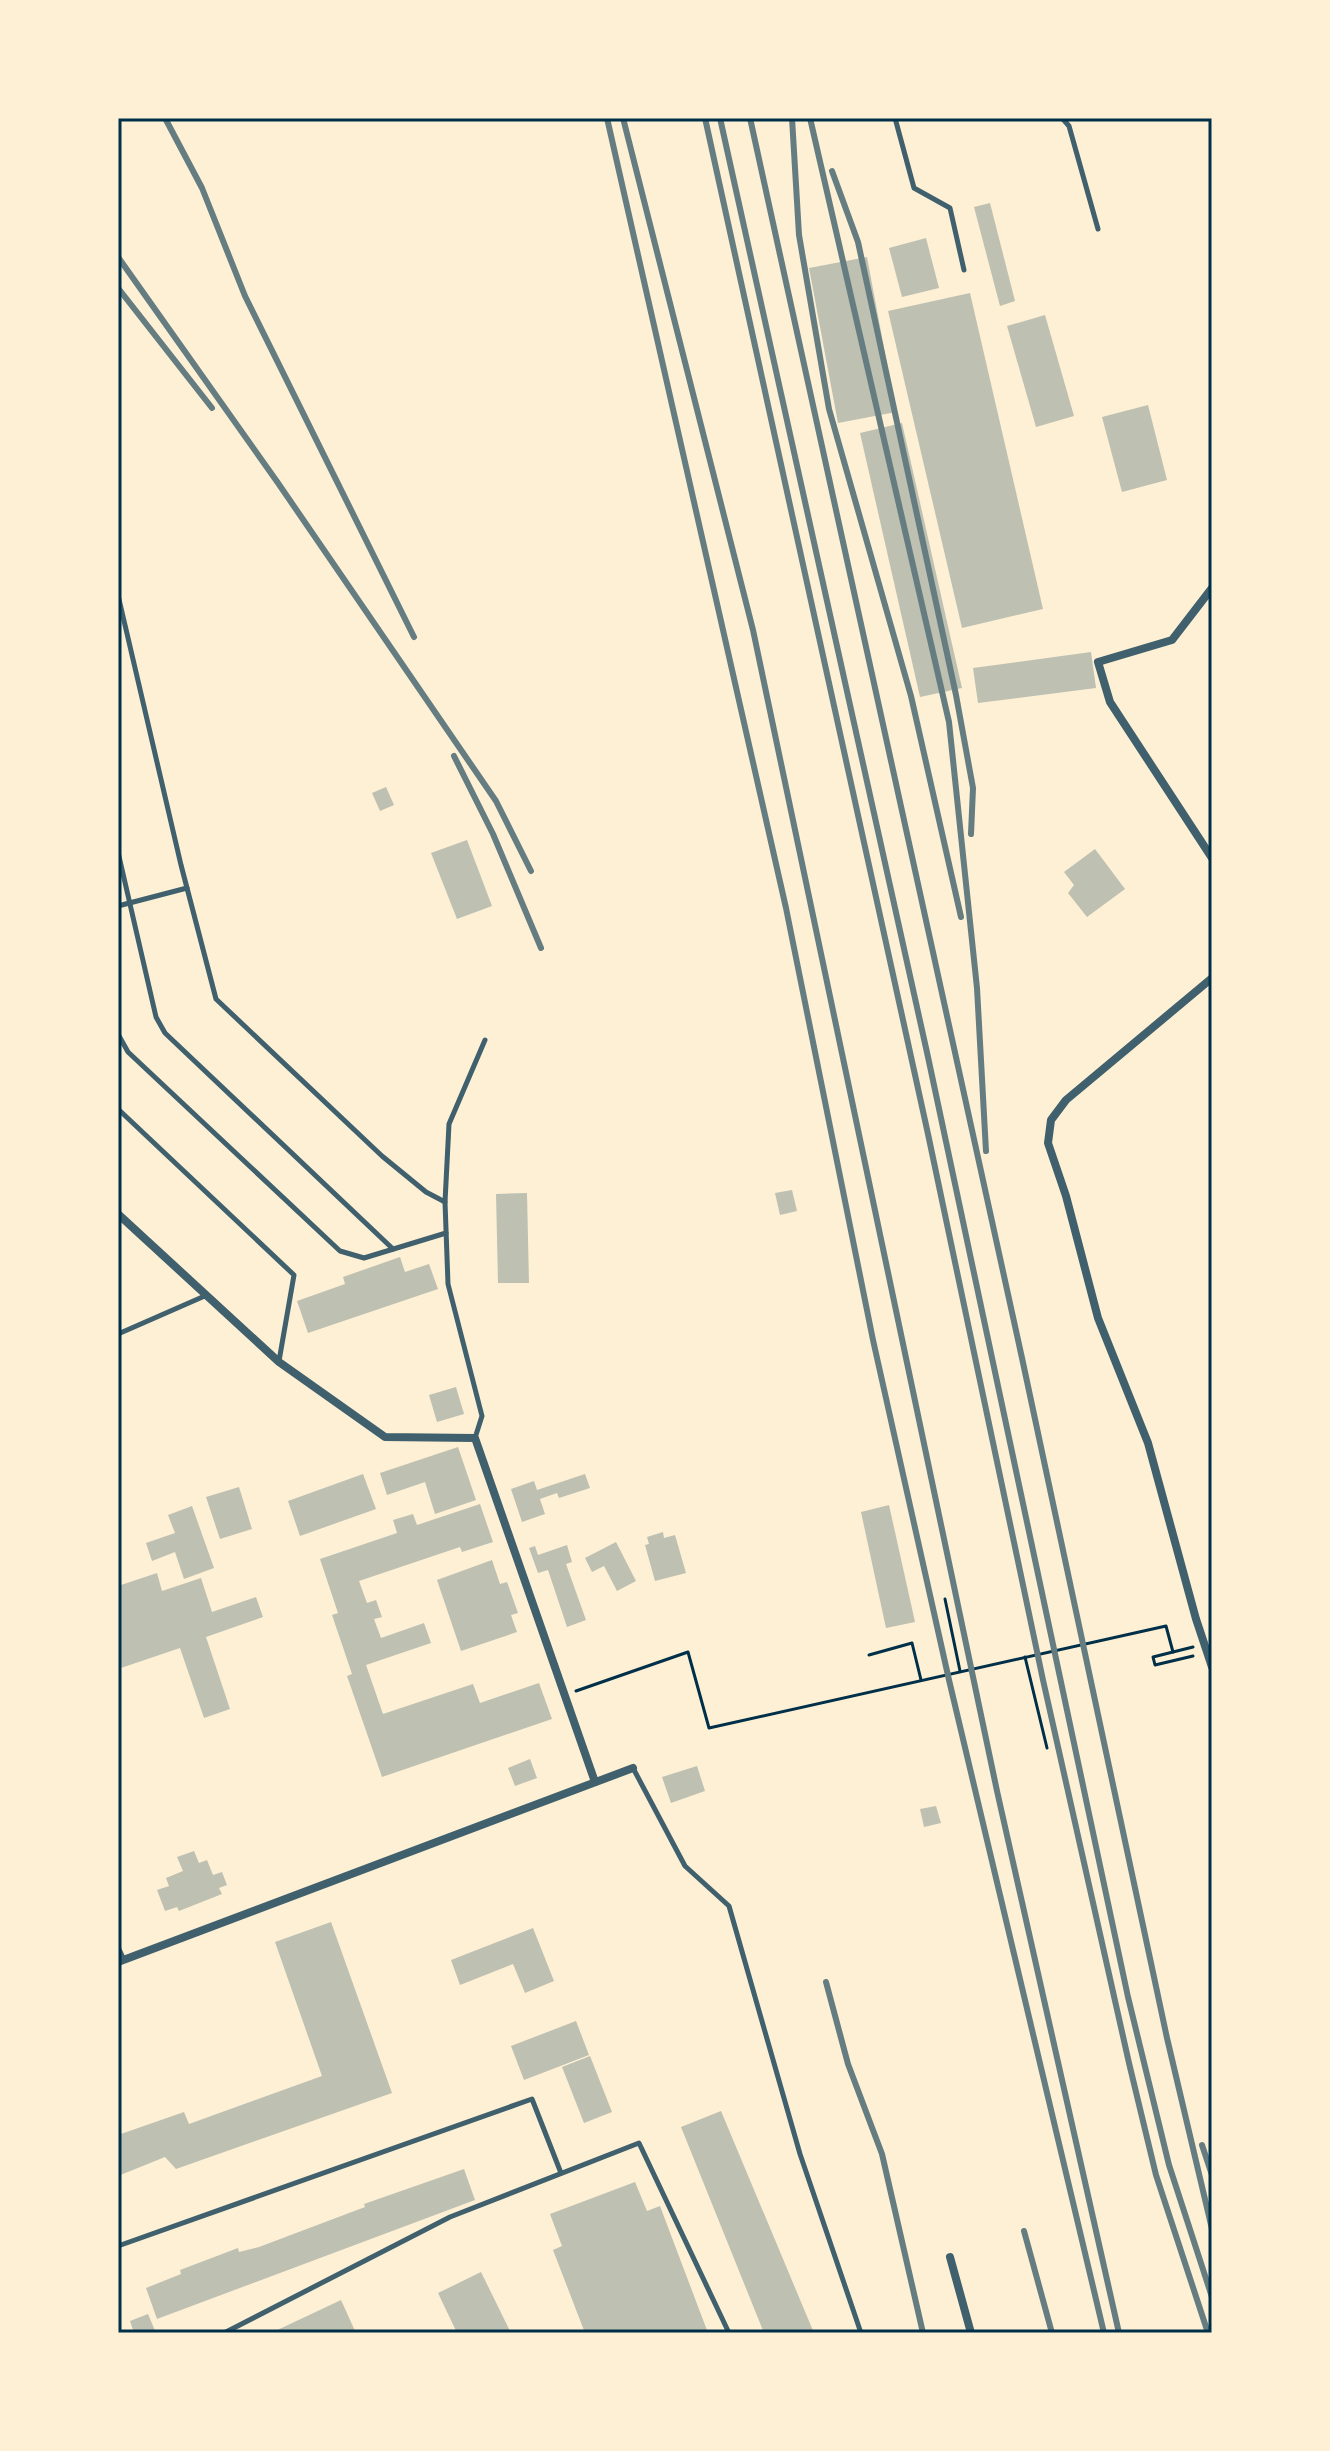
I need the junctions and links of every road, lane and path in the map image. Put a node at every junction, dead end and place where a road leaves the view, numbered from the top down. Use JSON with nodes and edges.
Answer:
{"nodes":[{"id":1,"x":895,"y":118,"type":"edge"},
{"id":2,"x":1062,"y":118,"type":"edge"},
{"id":3,"x":1098,"y":229,"type":"dead end"},
{"id":4,"x":964,"y":270,"type":"dead end"},
{"id":5,"x":1212,"y":588,"type":"edge"},
{"id":6,"x":118,"y":595,"type":"edge"},
{"id":7,"x":118,"y":852,"type":"edge"},
{"id":8,"x":1212,"y":858,"type":"edge"},
{"id":9,"x":187,"y":888,"type":"junction"},
{"id":10,"x":129,"y":903,"type":"junction"},
{"id":11,"x":118,"y":906,"type":"edge"},
{"id":12,"x":1212,"y":978,"type":"edge"},
{"id":13,"x":118,"y":1034,"type":"edge"},
{"id":14,"x":485,"y":1040,"type":"dead end"},
{"id":15,"x":118,"y":1109,"type":"edge"},
{"id":16,"x":445,"y":1202,"type":"junction"},
{"id":17,"x":118,"y":1214,"type":"edge"},
{"id":18,"x":446,"y":1233,"type":"junction"},
{"id":19,"x":393,"y":1249,"type":"junction"},
{"id":20,"x":207,"y":1295,"type":"junction"},
{"id":21,"x":118,"y":1334,"type":"edge"},
{"id":22,"x":279,"y":1362,"type":"junction"},
{"id":23,"x":475,"y":1438,"type":"junction"},
{"id":24,"x":945,"y":1599,"type":"dead end"},
{"id":25,"x":1198,"y":1646,"type":"dead end"},
{"id":26,"x":1173,"y":1652,"type":"junction"},
{"id":27,"x":1207,"y":1653,"type":"junction"},
{"id":28,"x":869,"y":1655,"type":"dead end"},
{"id":29,"x":1025,"y":1657,"type":"junction"},
{"id":30,"x":1212,"y":1667,"type":"edge"},
{"id":31,"x":960,"y":1671,"type":"junction"},
{"id":32,"x":921,"y":1680,"type":"junction"},
{"id":33,"x":564,"y":1695,"type":"junction"},
{"id":34,"x":1047,"y":1748,"type":"dead end"},
{"id":35,"x":633,"y":1768,"type":"joint"},
{"id":36,"x":595,"y":1782,"type":"junction"},
{"id":37,"x":118,"y":1947,"type":"edge"},
{"id":38,"x":121,"y":1961,"type":"edge"},
{"id":39,"x":561,"y":2174,"type":"junction"},
{"id":40,"x":118,"y":2246,"type":"edge"},
{"id":41,"x":950,"y":2257,"type":"dead end"},
{"id":42,"x":224,"y":2333,"type":"edge"},
{"id":43,"x":729,"y":2333,"type":"edge"},
{"id":44,"x":861,"y":2333,"type":"edge"},
{"id":45,"x":971,"y":2333,"type":"edge"}],
"edges":[{"from":1,"to":4,"type":"lane"},
{"from":2,"to":3,"type":"lane"},
{"from":5,"to":8,"type":"street"},
{"from":6,"to":9,"type":"lane"},
{"from":7,"to":10,"type":"lane"},
{"from":9,"to":10,"type":"lane"},
{"from":9,"to":16,"type":"lane"},
{"from":10,"to":11,"type":"lane"},
{"from":10,"to":19,"type":"lane"},
{"from":12,"to":27,"type":"street"},
{"from":13,"to":19,"type":"lane"},
{"from":14,"to":16,"type":"lane"},
{"from":15,"to":22,"type":"lane"},
{"from":16,"to":18,"type":"lane"},
{"from":17,"to":20,"type":"street"},
{"from":18,"to":19,"type":"lane"},
{"from":18,"to":23,"type":"lane"},
{"from":20,"to":21,"type":"lane"},
{"from":20,"to":22,"type":"street"},
{"from":22,"to":23,"type":"street"},
{"from":23,"to":33,"type":"street"},
{"from":24,"to":31,"type":"path"},
{"from":25,"to":26,"type":"path"},
{"from":26,"to":27,"type":"path"},
{"from":26,"to":29,"type":"path"},
{"from":27,"to":30,"type":"street"},
{"from":28,"to":32,"type":"path"},
{"from":29,"to":31,"type":"path"},
{"from":29,"to":34,"type":"path"},
{"from":31,"to":32,"type":"path"},
{"from":32,"to":33,"type":"path"},
{"from":33,"to":36,"type":"street"},
{"from":35,"to":36,"type":"street"},
{"from":35,"to":44,"type":"lane"},
{"from":36,"to":38,"type":"street"},
{"from":37,"to":38,"type":"lane"},
{"from":39,"to":40,"type":"lane"},
{"from":39,"to":42,"type":"lane"},
{"from":39,"to":43,"type":"lane"},
{"from":41,"to":45,"type":"street"}]}
